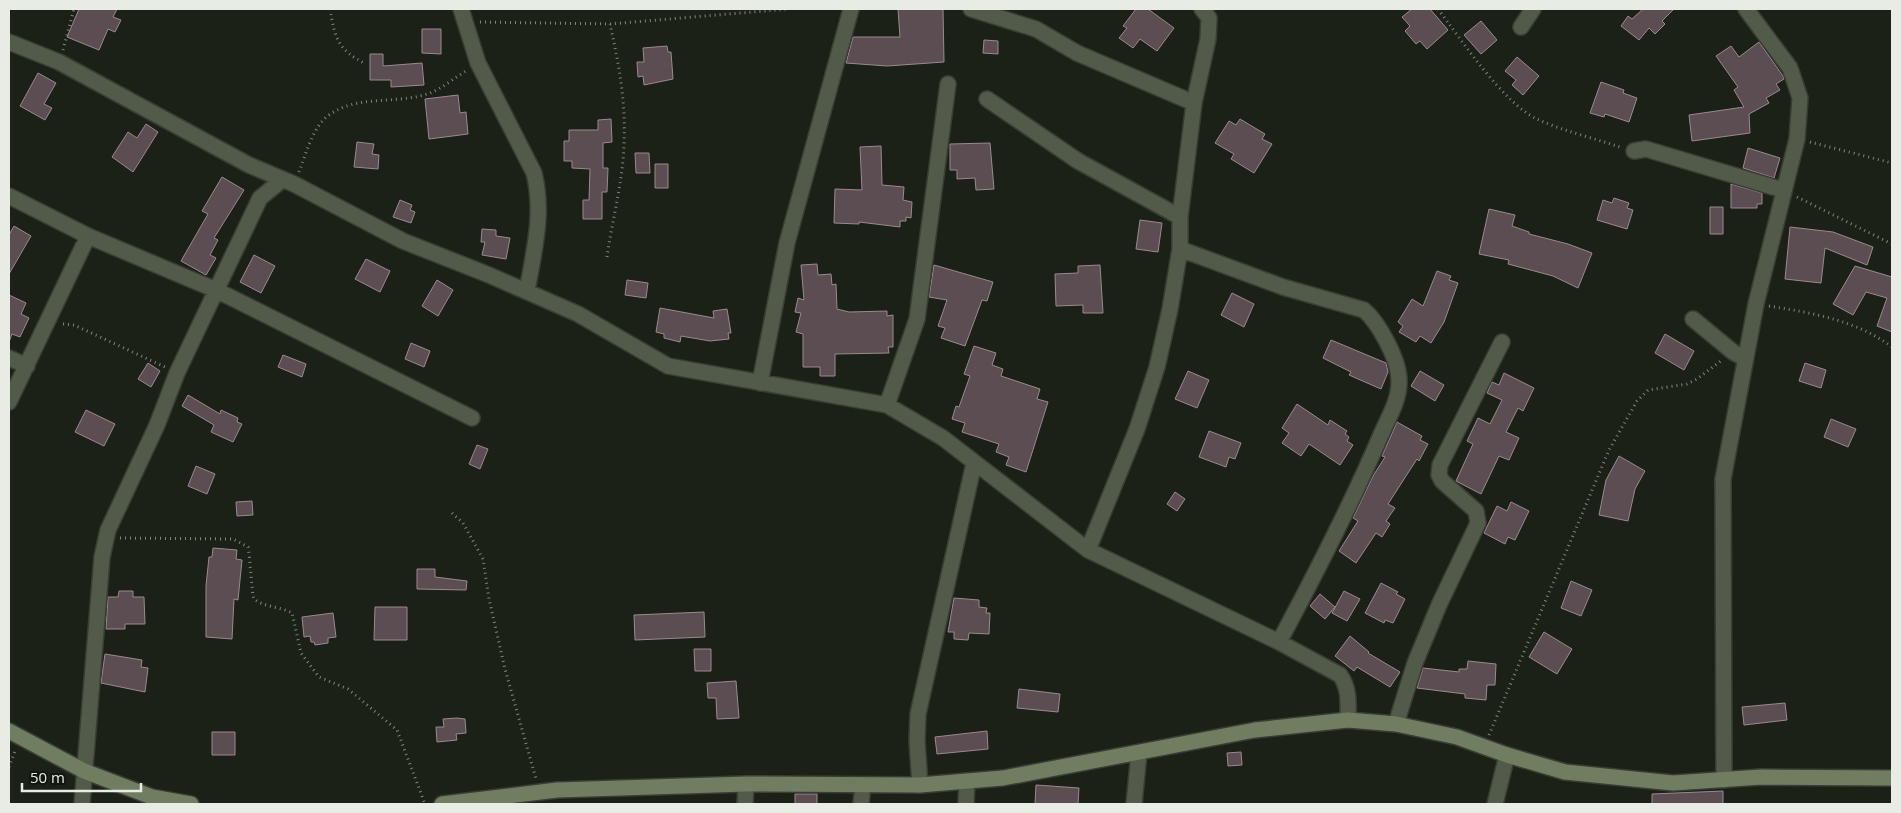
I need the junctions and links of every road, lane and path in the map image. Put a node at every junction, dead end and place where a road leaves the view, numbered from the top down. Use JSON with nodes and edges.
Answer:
{"nodes":[{"id":1,"x":74,"y":9,"type":"edge"},
{"id":2,"x":330,"y":9,"type":"edge"},
{"id":3,"x":788,"y":9,"type":"edge"},
{"id":4,"x":851,"y":9,"type":"edge"},
{"id":5,"x":971,"y":9,"type":"edge"},
{"id":6,"x":1202,"y":9,"type":"edge"},
{"id":7,"x":1438,"y":9,"type":"edge"},
{"id":8,"x":1533,"y":9,"type":"edge"},
{"id":9,"x":1752,"y":13,"type":"edge"},
{"id":10,"x":464,"y":16,"type":"edge"},
{"id":11,"x":610,"y":24,"type":"junction"},
{"id":12,"x":1521,"y":27,"type":"dead end"},
{"id":13,"x":9,"y":42,"type":"edge"},
{"id":14,"x":59,"y":62,"type":"junction"},
{"id":15,"x":366,"y":64,"type":"dead end"},
{"id":16,"x":478,"y":64,"type":"junction"},
{"id":17,"x":948,"y":84,"type":"dead end"},
{"id":18,"x":987,"y":99,"type":"dead end"},
{"id":19,"x":1194,"y":103,"type":"junction"},
{"id":20,"x":1797,"y":139,"type":"junction"},
{"id":21,"x":1634,"y":152,"type":"joint"},
{"id":22,"x":1892,"y":163,"type":"edge"},
{"id":23,"x":288,"y":182,"type":"junction"},
{"id":24,"x":1783,"y":190,"type":"junction"},
{"id":25,"x":9,"y":196,"type":"edge"},
{"id":26,"x":1180,"y":217,"type":"junction"},
{"id":27,"x":88,"y":236,"type":"junction"},
{"id":28,"x":1892,"y":244,"type":"edge"},
{"id":29,"x":1180,"y":248,"type":"junction"},
{"id":30,"x":607,"y":257,"type":"dead end"},
{"id":31,"x":216,"y":290,"type":"junction"},
{"id":32,"x":527,"y":291,"type":"junction"},
{"id":33,"x":1756,"y":304,"type":"junction"},
{"id":34,"x":1694,"y":319,"type":"dead end"},
{"id":35,"x":47,"y":322,"type":"junction"},
{"id":36,"x":1502,"y":342,"type":"dead end"},
{"id":37,"x":1892,"y":347,"type":"edge"},
{"id":38,"x":1739,"y":355,"type":"junction"},
{"id":39,"x":9,"y":358,"type":"edge"},
{"id":40,"x":27,"y":366,"type":"junction"},
{"id":41,"x":178,"y":373,"type":"junction"},
{"id":42,"x":760,"y":383,"type":"junction"},
{"id":43,"x":9,"y":402,"type":"edge"},
{"id":44,"x":888,"y":405,"type":"junction"},
{"id":45,"x":472,"y":418,"type":"dead end"},
{"id":46,"x":974,"y":463,"type":"junction"},
{"id":47,"x":452,"y":513,"type":"dead end"},
{"id":48,"x":106,"y":538,"type":"junction"},
{"id":49,"x":1088,"y":550,"type":"junction"},
{"id":50,"x":1279,"y":642,"type":"junction"},
{"id":51,"x":1348,"y":720,"type":"junction"},
{"id":52,"x":1396,"y":724,"type":"junction"},
{"id":53,"x":9,"y":731,"type":"edge"},
{"id":54,"x":1483,"y":747,"type":"junction"},
{"id":55,"x":1139,"y":752,"type":"junction"},
{"id":56,"x":1507,"y":755,"type":"junction"},
{"id":57,"x":84,"y":771,"type":"junction"},
{"id":58,"x":1892,"y":778,"type":"edge"},
{"id":59,"x":1724,"y":780,"type":"junction"},
{"id":60,"x":967,"y":781,"type":"junction"},
{"id":61,"x":746,"y":784,"type":"junction"},
{"id":62,"x":863,"y":785,"type":"junction"},
{"id":63,"x":920,"y":785,"type":"junction"},
{"id":64,"x":540,"y":792,"type":"junction"},
{"id":65,"x":82,"y":804,"type":"edge"},
{"id":66,"x":191,"y":804,"type":"edge"},
{"id":67,"x":425,"y":804,"type":"edge"},
{"id":68,"x":442,"y":804,"type":"edge"},
{"id":69,"x":745,"y":804,"type":"edge"},
{"id":70,"x":861,"y":804,"type":"edge"},
{"id":71,"x":966,"y":804,"type":"edge"},
{"id":72,"x":1134,"y":804,"type":"edge"},
{"id":73,"x":1495,"y":804,"type":"edge"}],
"edges":[{"from":1,"to":14,"type":"path"},
{"from":2,"to":15,"type":"path"},
{"from":3,"to":11,"type":"path"},
{"from":4,"to":42,"type":"street"},
{"from":5,"to":19,"type":"street"},
{"from":6,"to":19,"type":"street"},
{"from":7,"to":21,"type":"path"},
{"from":8,"to":12,"type":"street"},
{"from":9,"to":20,"type":"street"},
{"from":10,"to":11,"type":"path"},
{"from":10,"to":16,"type":"street"},
{"from":11,"to":30,"type":"path"},
{"from":13,"to":14,"type":"street"},
{"from":14,"to":23,"type":"street"},
{"from":16,"to":23,"type":"path"},
{"from":16,"to":32,"type":"street"},
{"from":17,"to":44,"type":"street"},
{"from":18,"to":26,"type":"street"},
{"from":19,"to":26,"type":"street"},
{"from":20,"to":22,"type":"path"},
{"from":20,"to":24,"type":"street"},
{"from":21,"to":24,"type":"street"},
{"from":23,"to":31,"type":"street"},
{"from":23,"to":32,"type":"street"},
{"from":24,"to":28,"type":"path"},
{"from":24,"to":33,"type":"street"},
{"from":25,"to":27,"type":"street"},
{"from":26,"to":29,"type":"street"},
{"from":27,"to":31,"type":"street"},
{"from":27,"to":35,"type":"street"},
{"from":29,"to":49,"type":"street"},
{"from":29,"to":50,"type":"street"},
{"from":31,"to":41,"type":"street"},
{"from":31,"to":45,"type":"street"},
{"from":32,"to":42,"type":"street"},
{"from":33,"to":37,"type":"path"},
{"from":33,"to":38,"type":"street"},
{"from":34,"to":38,"type":"street"},
{"from":35,"to":40,"type":"street"},
{"from":35,"to":41,"type":"path"},
{"from":36,"to":52,"type":"street"},
{"from":38,"to":54,"type":"path"},
{"from":38,"to":59,"type":"street"},
{"from":39,"to":40,"type":"street"},
{"from":40,"to":43,"type":"street"},
{"from":41,"to":48,"type":"street"},
{"from":42,"to":44,"type":"street"},
{"from":44,"to":46,"type":"street"},
{"from":46,"to":49,"type":"street"},
{"from":46,"to":63,"type":"street"},
{"from":47,"to":64,"type":"path"},
{"from":48,"to":57,"type":"street"},
{"from":48,"to":67,"type":"path"},
{"from":49,"to":50,"type":"street"},
{"from":50,"to":51,"type":"street"},
{"from":51,"to":52,"type":"street"},
{"from":51,"to":55,"type":"street"},
{"from":52,"to":54,"type":"street"},
{"from":53,"to":57,"type":"street"},
{"from":54,"to":56,"type":"street"},
{"from":55,"to":60,"type":"street"},
{"from":55,"to":72,"type":"street"},
{"from":56,"to":59,"type":"street"},
{"from":56,"to":73,"type":"street"},
{"from":57,"to":65,"type":"street"},
{"from":57,"to":66,"type":"street"},
{"from":58,"to":59,"type":"street"},
{"from":60,"to":63,"type":"street"},
{"from":60,"to":71,"type":"street"},
{"from":61,"to":62,"type":"street"},
{"from":61,"to":64,"type":"street"},
{"from":61,"to":69,"type":"street"},
{"from":62,"to":63,"type":"street"},
{"from":62,"to":70,"type":"street"},
{"from":64,"to":68,"type":"street"}]}
